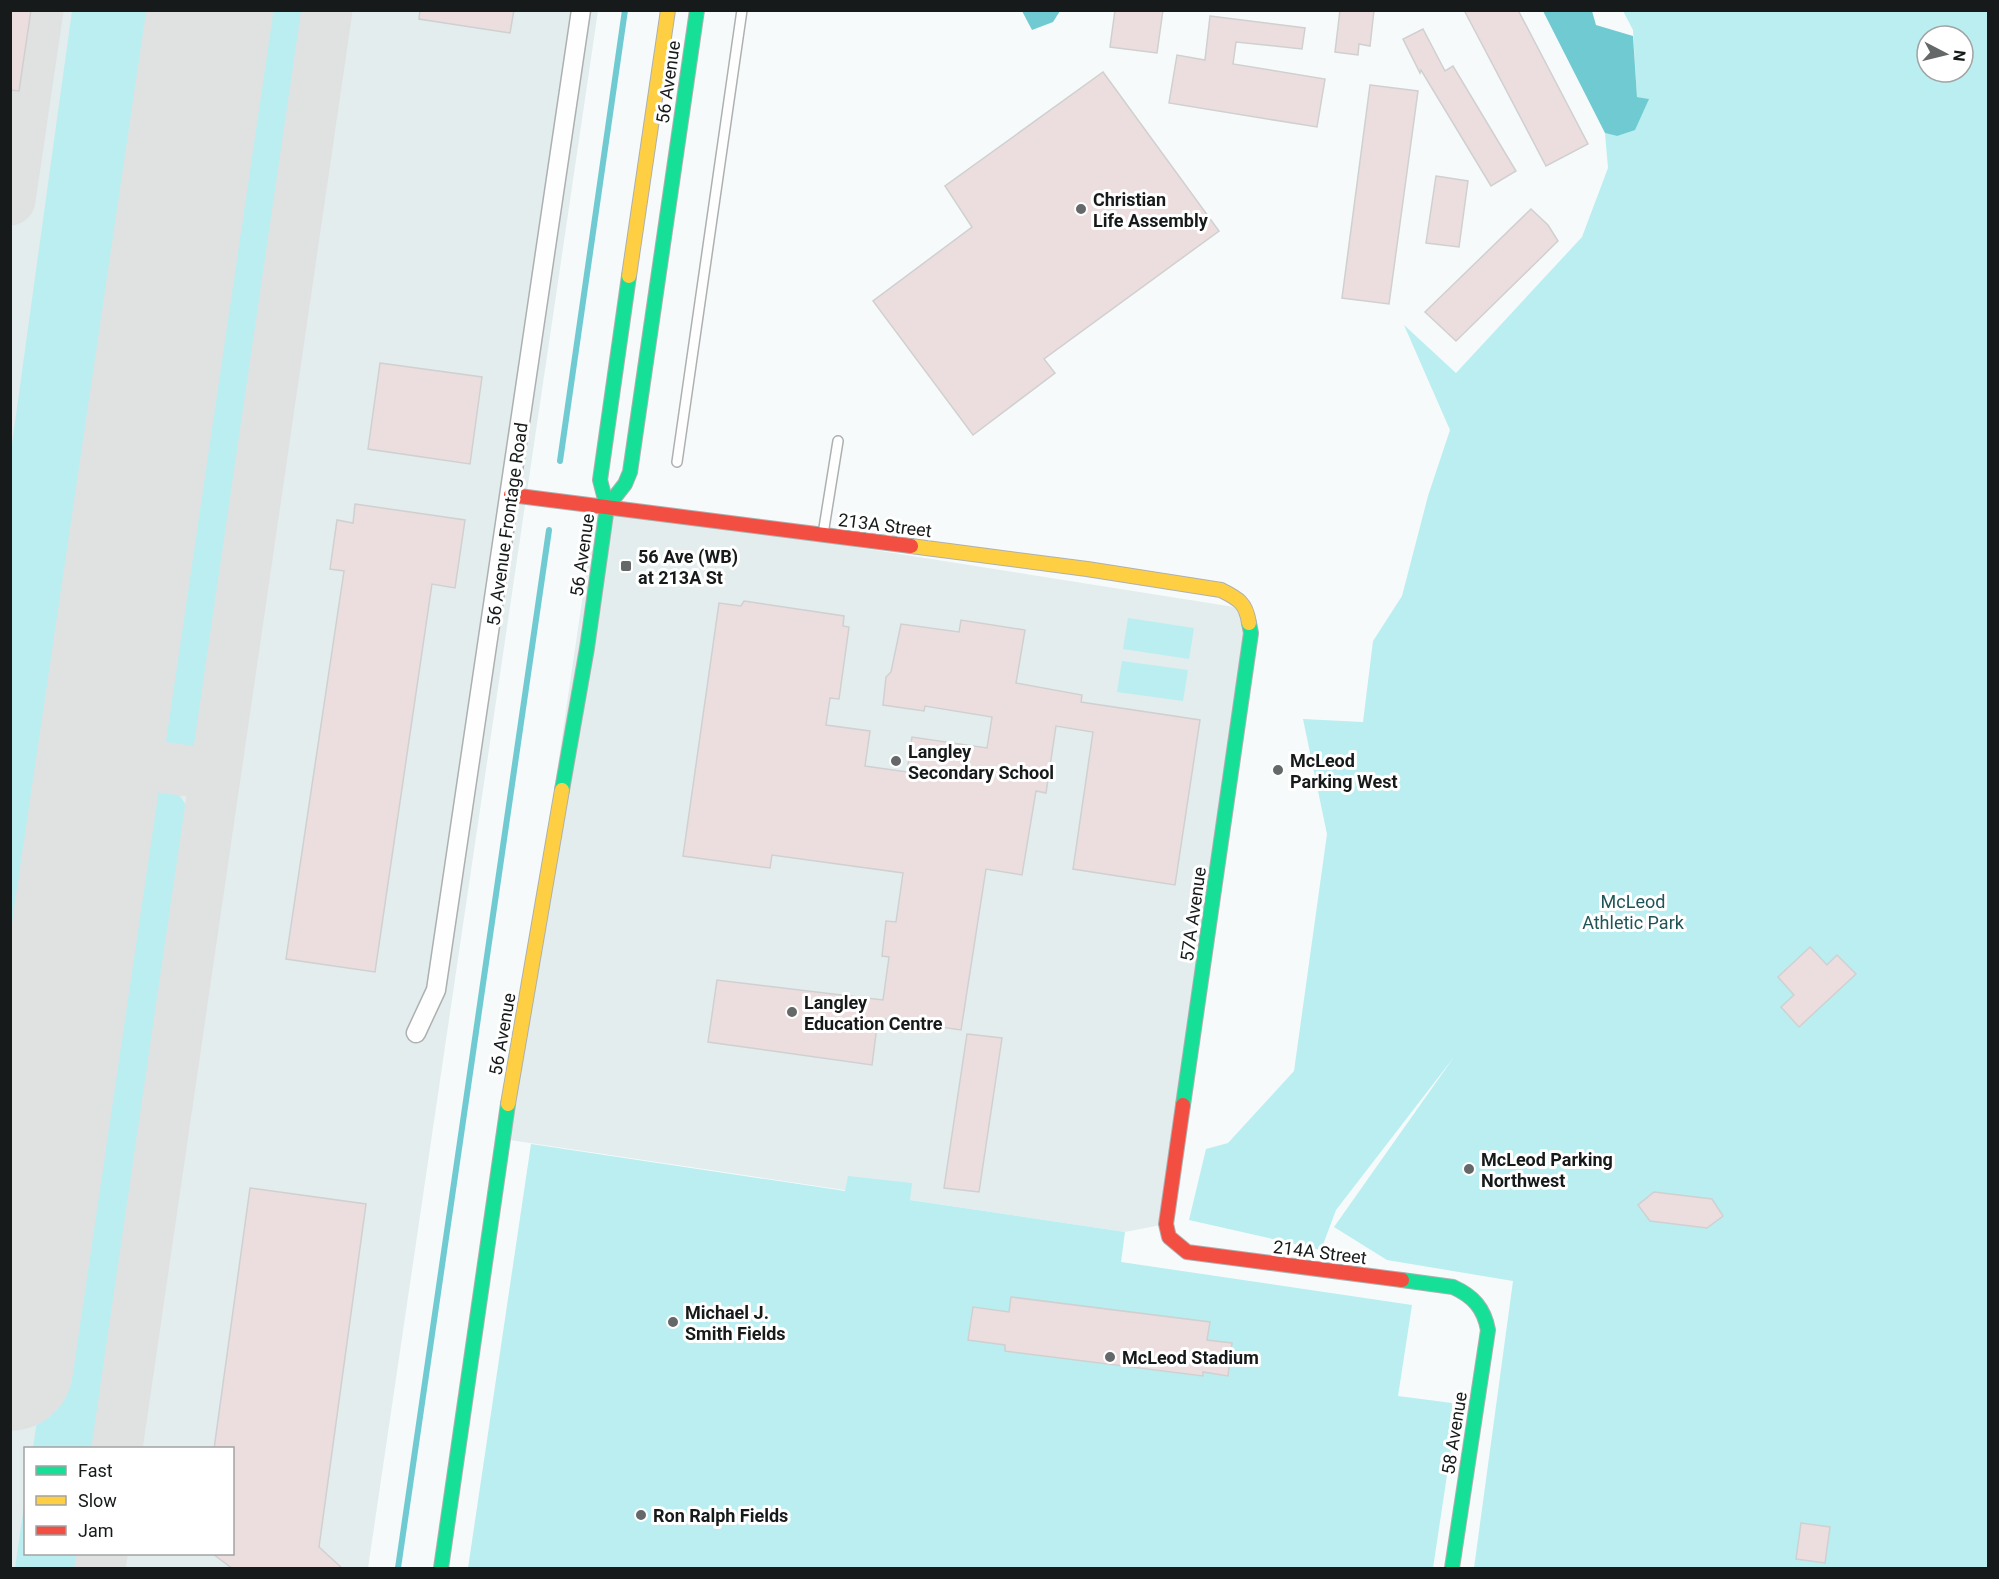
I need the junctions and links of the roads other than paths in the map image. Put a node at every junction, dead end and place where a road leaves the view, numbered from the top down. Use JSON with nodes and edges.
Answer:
{"nodes":[{"id":1,"x":581,"y":10,"type":"edge"},
{"id":2,"x":668,"y":10,"type":"edge"},
{"id":3,"x":697,"y":10,"type":"edge"},
{"id":4,"x":742,"y":10,"type":"edge"},
{"id":5,"x":838,"y":441,"type":"dead end"},
{"id":6,"x":677,"y":462,"type":"dead end"},
{"id":7,"x":511,"y":495,"type":"junction"},
{"id":8,"x":607,"y":507,"type":"junction"},
{"id":9,"x":823,"y":535,"type":"junction"},
{"id":10,"x":1247,"y":609,"type":"joint"},
{"id":11,"x":416,"y":1033,"type":"dead end"},
{"id":12,"x":1166,"y":1224,"type":"joint"},
{"id":13,"x":1481,"y":1305,"type":"joint"},
{"id":14,"x":441,"y":1569,"type":"edge"},
{"id":15,"x":1452,"y":1569,"type":"edge"}],
"edges":[{"from":1,"to":7,"type":"street","name":"56 Avenue Frontage Road"},
{"from":2,"to":8,"type":"main road","name":"56 Avenue"},
{"from":3,"to":8,"type":"main road","name":"56 Avenue"},
{"from":4,"to":6,"type":"lane"},
{"from":5,"to":9,"type":"lane"},
{"from":7,"to":8,"type":"main road","name":"213A Street"},
{"from":7,"to":11,"type":"street","name":"56 Avenue Frontage Road"},
{"from":8,"to":9,"type":"main road","name":"213A Street"},
{"from":8,"to":14,"type":"main road","name":"56 Avenue"},
{"from":9,"to":10,"type":"main road","name":"213A Street"},
{"from":10,"to":12,"type":"main road","name":"57A Avenue"},
{"from":12,"to":13,"type":"main road","name":"214A Street"},
{"from":13,"to":15,"type":"main road","name":"58 Avenue"}]}
